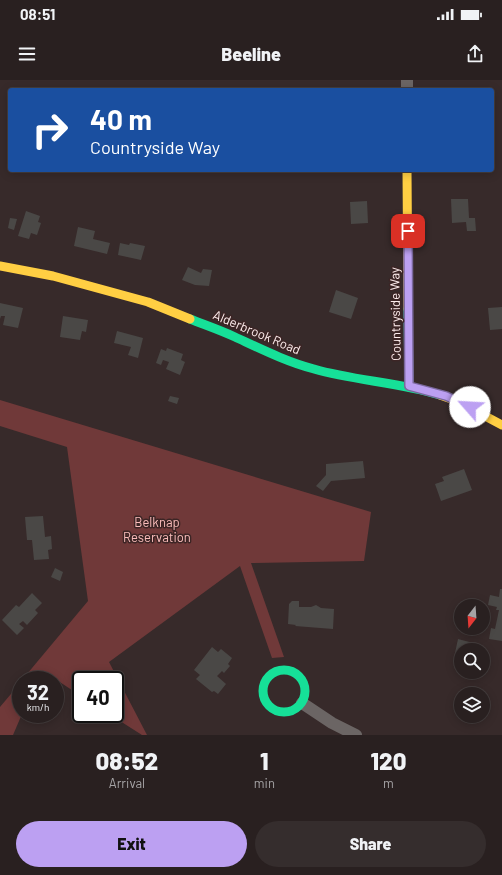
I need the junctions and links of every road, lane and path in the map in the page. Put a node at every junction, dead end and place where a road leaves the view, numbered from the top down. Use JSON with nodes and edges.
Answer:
{"nodes":[{"id":1,"x":407,"y":172,"type":"edge"},
{"id":2,"x":0,"y":266,"type":"edge"},
{"id":3,"x":409,"y":386,"type":"junction"},
{"id":4,"x":502,"y":425,"type":"edge"},
{"id":5,"x":302,"y":703,"type":"junction"},
{"id":6,"x":356,"y":735,"type":"edge"}],
"edges":[{"from":1,"to":3,"type":"street","name":"Countryside Way"},
{"from":2,"to":3,"type":"street","name":"Alderbrook Road"},
{"from":3,"to":4,"type":"street","name":"Alderbrook Road"},
{"from":5,"to":5,"type":"street"},
{"from":5,"to":6,"type":"street"}]}
